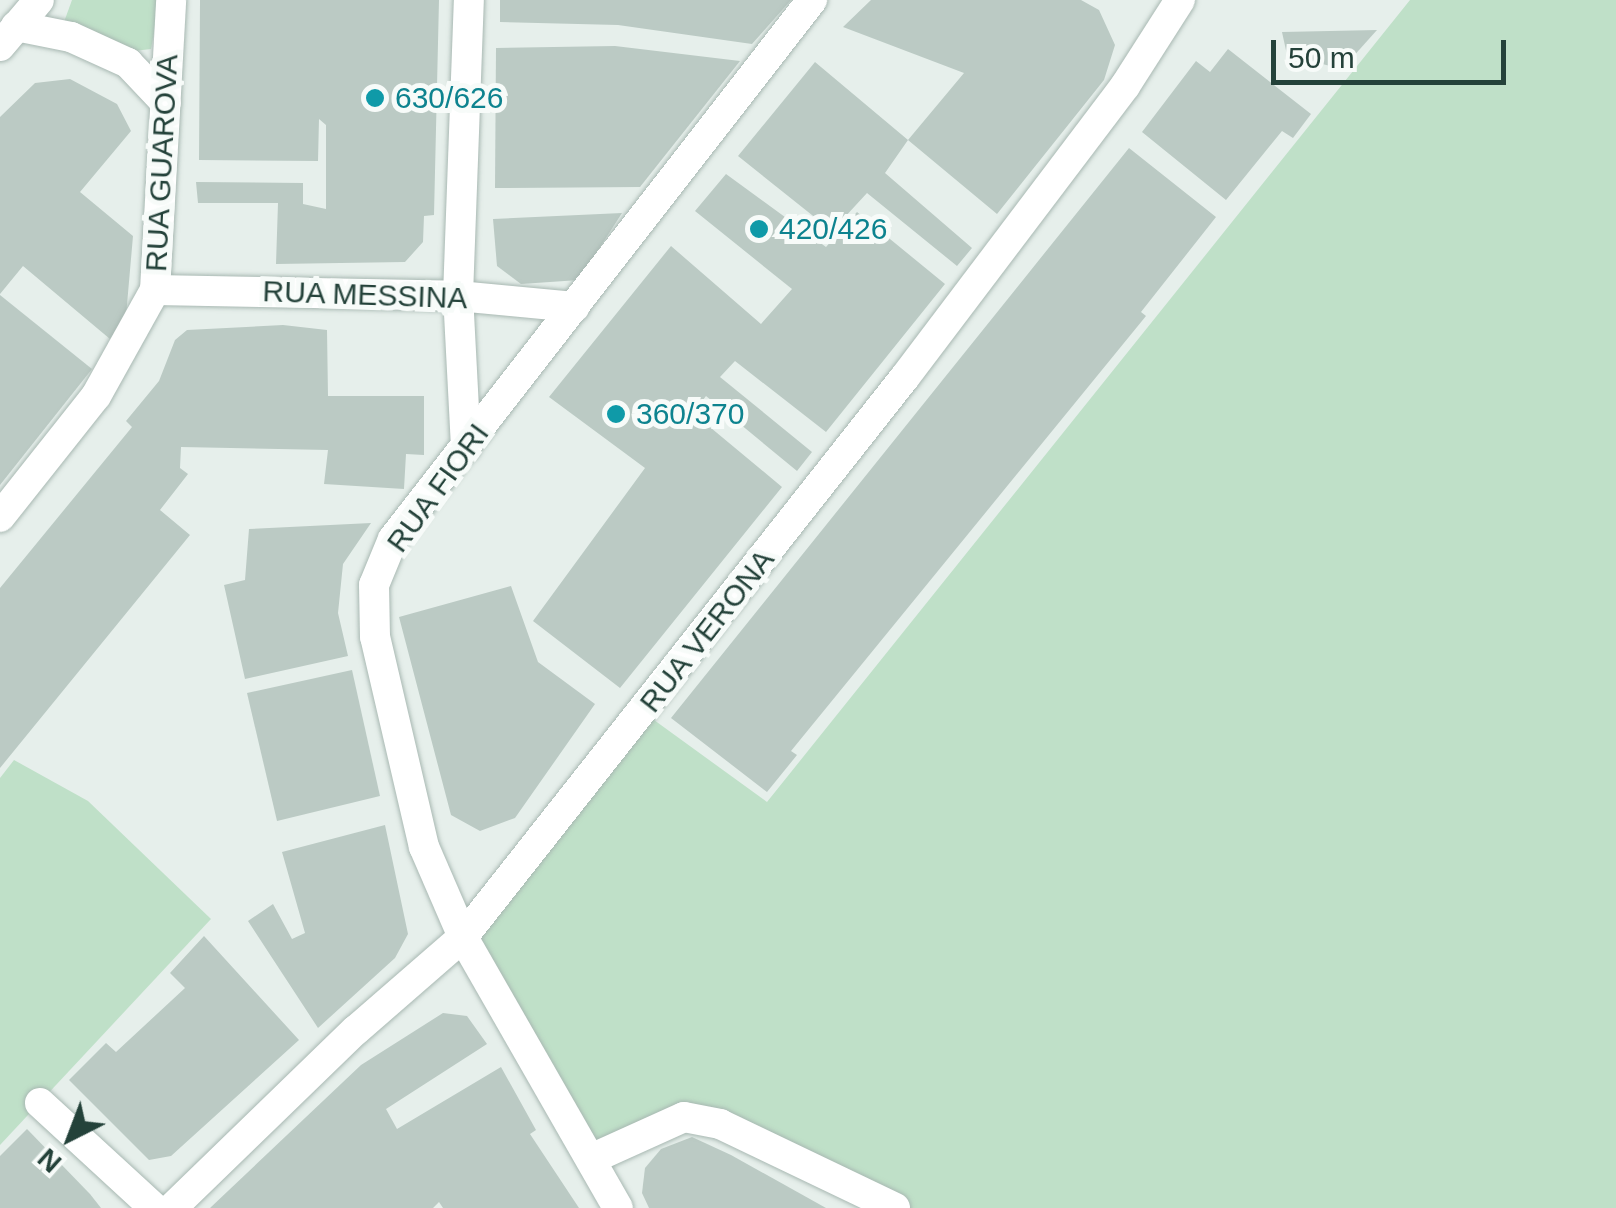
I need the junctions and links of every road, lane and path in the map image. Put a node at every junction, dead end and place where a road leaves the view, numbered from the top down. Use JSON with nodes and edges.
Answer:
{"nodes":[{"id":1,"x":39,"y":0,"type":"edge"},
{"id":2,"x":172,"y":0,"type":"edge"},
{"id":3,"x":469,"y":0,"type":"edge"},
{"id":4,"x":812,"y":0,"type":"edge"},
{"id":5,"x":1180,"y":0,"type":"edge"},
{"id":6,"x":8,"y":36,"type":"edge"},
{"id":7,"x":166,"y":103,"type":"junction"},
{"id":8,"x":155,"y":290,"type":"junction"},
{"id":9,"x":458,"y":296,"type":"junction"},
{"id":10,"x":574,"y":307,"type":"junction"},
{"id":11,"x":466,"y":447,"type":"junction"},
{"id":12,"x":0,"y":517,"type":"edge"},
{"id":13,"x":463,"y":937,"type":"junction"},
{"id":14,"x":40,"y":1104,"type":"dead end"},
{"id":15,"x":591,"y":1159,"type":"junction"},
{"id":16,"x":154,"y":1208,"type":"edge"},
{"id":17,"x":172,"y":1208,"type":"edge"},
{"id":18,"x":618,"y":1208,"type":"edge"},
{"id":19,"x":896,"y":1208,"type":"edge"}],
"edges":[{"from":1,"to":6,"type":"street"},
{"from":2,"to":7,"type":"street","name":"RUA GUAROVA"},
{"from":3,"to":9,"type":"street"},
{"from":4,"to":10,"type":"street","name":"RUA FIORI"},
{"from":5,"to":13,"type":"street","name":"RUA VERONA"},
{"from":6,"to":7,"type":"street"},
{"from":7,"to":8,"type":"street","name":"RUA GUAROVA"},
{"from":8,"to":9,"type":"street","name":"RUA MESSINA"},
{"from":8,"to":12,"type":"street","name":"RUA GUAROVA"},
{"from":9,"to":10,"type":"street","name":"RUA MESSINA"},
{"from":9,"to":11,"type":"street"},
{"from":10,"to":11,"type":"street","name":"RUA FIORI"},
{"from":11,"to":13,"type":"street","name":"RUA FIORI"},
{"from":13,"to":15,"type":"street","name":"RUA FIORI"},
{"from":13,"to":17,"type":"street","name":"RUA VERONA"},
{"from":14,"to":16,"type":"street"},
{"from":15,"to":18,"type":"street","name":"RUA FIORI"},
{"from":15,"to":19,"type":"street"}]}
